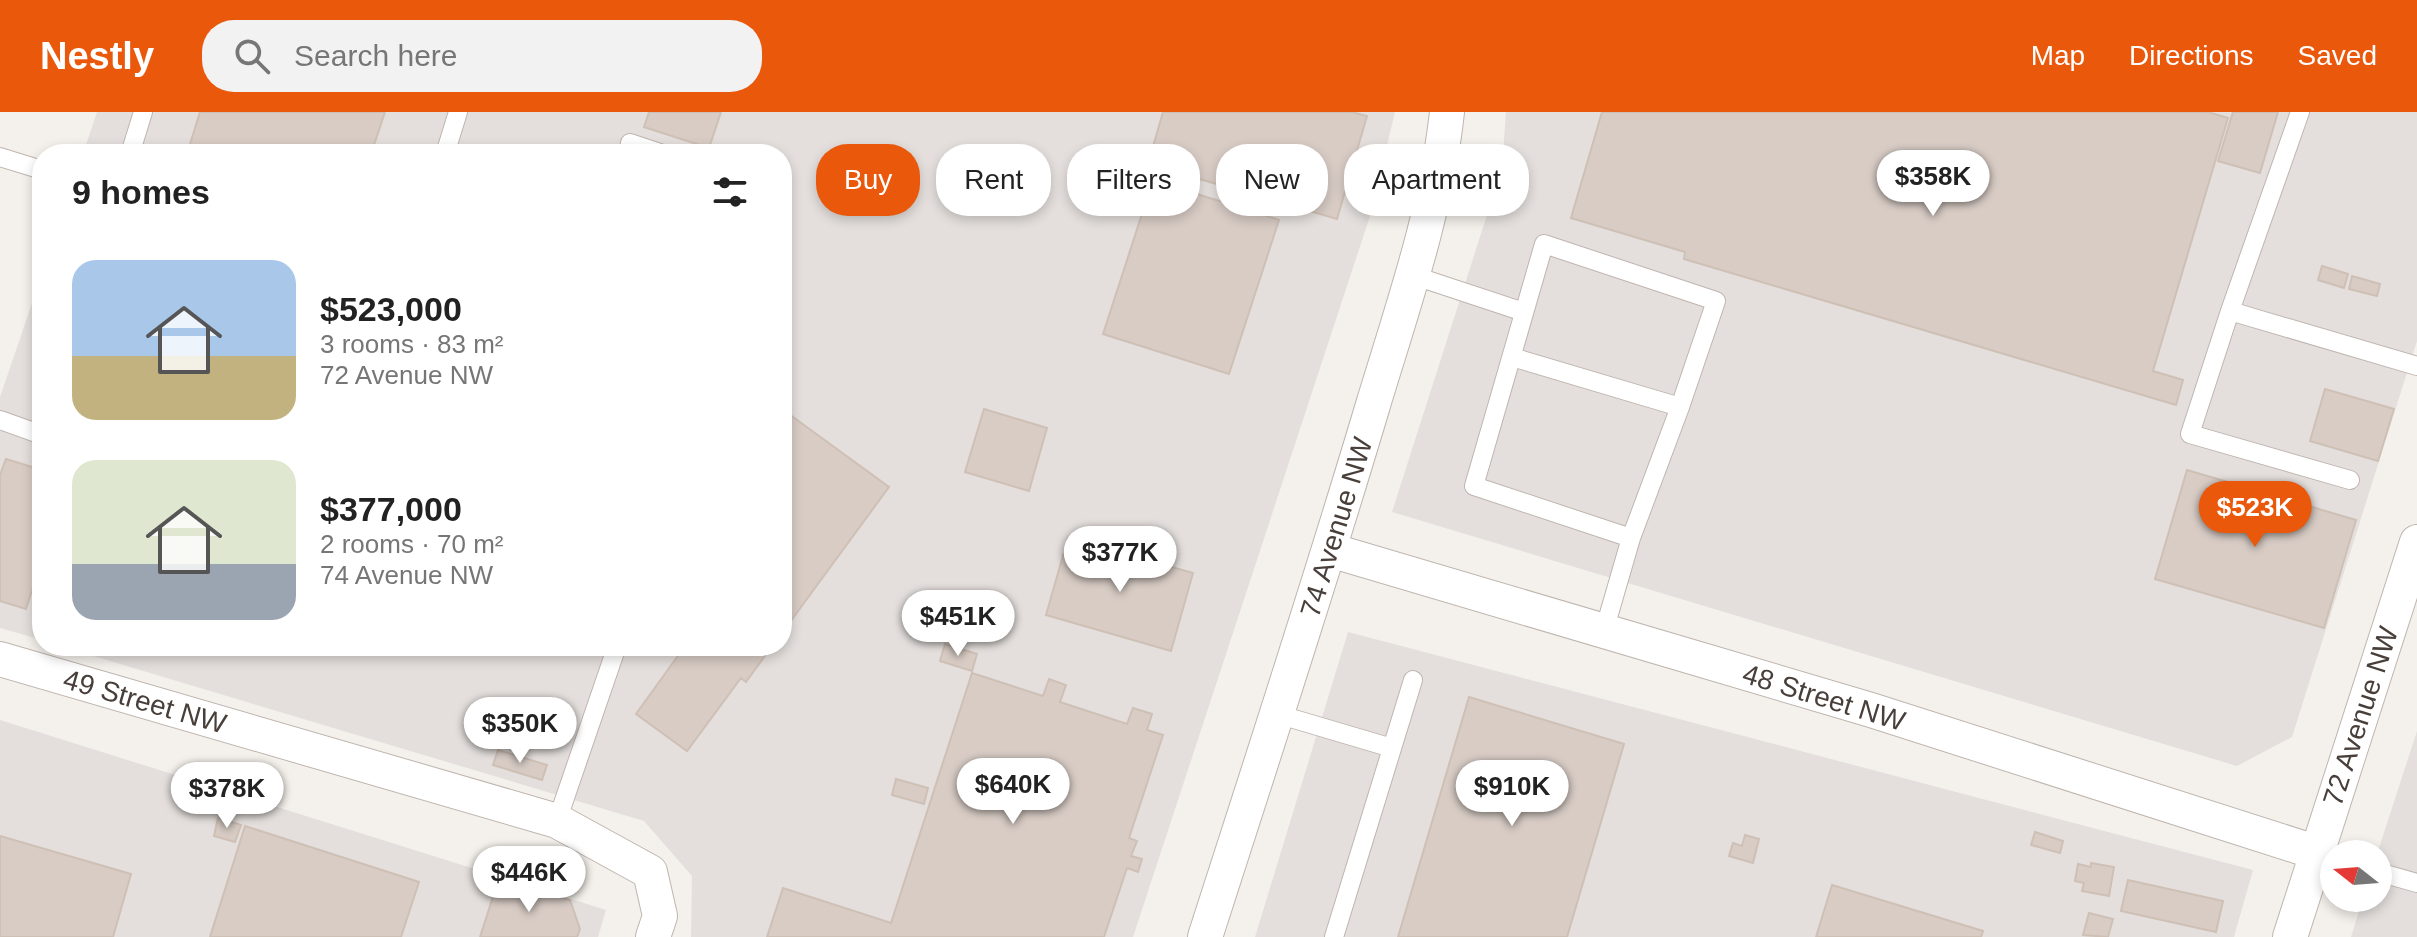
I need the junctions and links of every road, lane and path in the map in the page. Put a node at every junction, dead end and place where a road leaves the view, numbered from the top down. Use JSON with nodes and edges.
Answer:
{"nodes":[{"id":1,"x":143,"y":112,"type":"edge"},
{"id":2,"x":458,"y":112,"type":"edge"},
{"id":3,"x":1447,"y":112,"type":"edge"},
{"id":4,"x":2300,"y":112,"type":"edge"},
{"id":5,"x":133,"y":144,"type":"edge"},
{"id":6,"x":448,"y":144,"type":"edge"},
{"id":7,"x":0,"y":157,"type":"edge"},
{"id":8,"x":32,"y":167,"type":"edge"},
{"id":9,"x":1412,"y":275,"type":"junction"},
{"id":10,"x":2230,"y":311,"type":"junction"},
{"id":11,"x":1524,"y":312,"type":"junction"},
{"id":12,"x":1512,"y":357,"type":"junction"},
{"id":13,"x":2417,"y":366,"type":"edge"},
{"id":14,"x":1680,"y":407,"type":"junction"},
{"id":15,"x":0,"y":420,"type":"edge"},
{"id":16,"x":32,"y":431,"type":"edge"},
{"id":17,"x":2350,"y":480,"type":"dead end"},
{"id":18,"x":1631,"y":538,"type":"junction"},
{"id":19,"x":2417,"y":542,"type":"edge"},
{"id":20,"x":1330,"y":550,"type":"junction"},
{"id":21,"x":1604,"y":631,"type":"junction"},
{"id":22,"x":614,"y":656,"type":"edge"},
{"id":23,"x":0,"y":659,"type":"edge"},
{"id":24,"x":1413,"y":680,"type":"dead end"},
{"id":25,"x":1277,"y":714,"type":"junction"},
{"id":26,"x":1392,"y":748,"type":"junction"},
{"id":27,"x":557,"y":821,"type":"junction"},
{"id":28,"x":2329,"y":840,"type":"edge"},
{"id":29,"x":2320,"y":853,"type":"edge"},
{"id":30,"x":2320,"y":867,"type":"edge"},
{"id":31,"x":2392,"y":876,"type":"edge"},
{"id":32,"x":2417,"y":883,"type":"edge"},
{"id":33,"x":653,"y":937,"type":"edge"},
{"id":34,"x":1205,"y":937,"type":"edge"},
{"id":35,"x":1334,"y":937,"type":"edge"},
{"id":36,"x":2290,"y":937,"type":"edge"}],
"edges":[{"from":1,"to":5,"type":"lane"},
{"from":2,"to":6,"type":"lane"},
{"from":3,"to":9,"type":"street","name":"74 Avenue NW"},
{"from":4,"to":10,"type":"lane"},
{"from":7,"to":8,"type":"lane"},
{"from":9,"to":11,"type":"lane"},
{"from":9,"to":20,"type":"street","name":"74 Avenue NW"},
{"from":10,"to":13,"type":"lane"},
{"from":10,"to":17,"type":"lane"},
{"from":11,"to":12,"type":"lane"},
{"from":11,"to":14,"type":"lane"},
{"from":12,"to":14,"type":"lane"},
{"from":12,"to":18,"type":"lane"},
{"from":14,"to":18,"type":"lane"},
{"from":15,"to":16,"type":"lane"},
{"from":18,"to":21,"type":"lane"},
{"from":19,"to":28,"type":"street","name":"72 Avenue NW"},
{"from":20,"to":21,"type":"street","name":"48 Street NW"},
{"from":20,"to":25,"type":"street","name":"74 Avenue NW"},
{"from":21,"to":29,"type":"street","name":"48 Street NW"},
{"from":22,"to":27,"type":"lane"},
{"from":23,"to":27,"type":"street","name":"49 Street NW"},
{"from":24,"to":26,"type":"lane"},
{"from":25,"to":26,"type":"lane"},
{"from":25,"to":34,"type":"street","name":"74 Avenue NW"},
{"from":26,"to":35,"type":"lane"},
{"from":27,"to":33,"type":"street","name":"49 Street NW"},
{"from":30,"to":36,"type":"street","name":"72 Avenue NW"},
{"from":31,"to":32,"type":"lane"}]}
